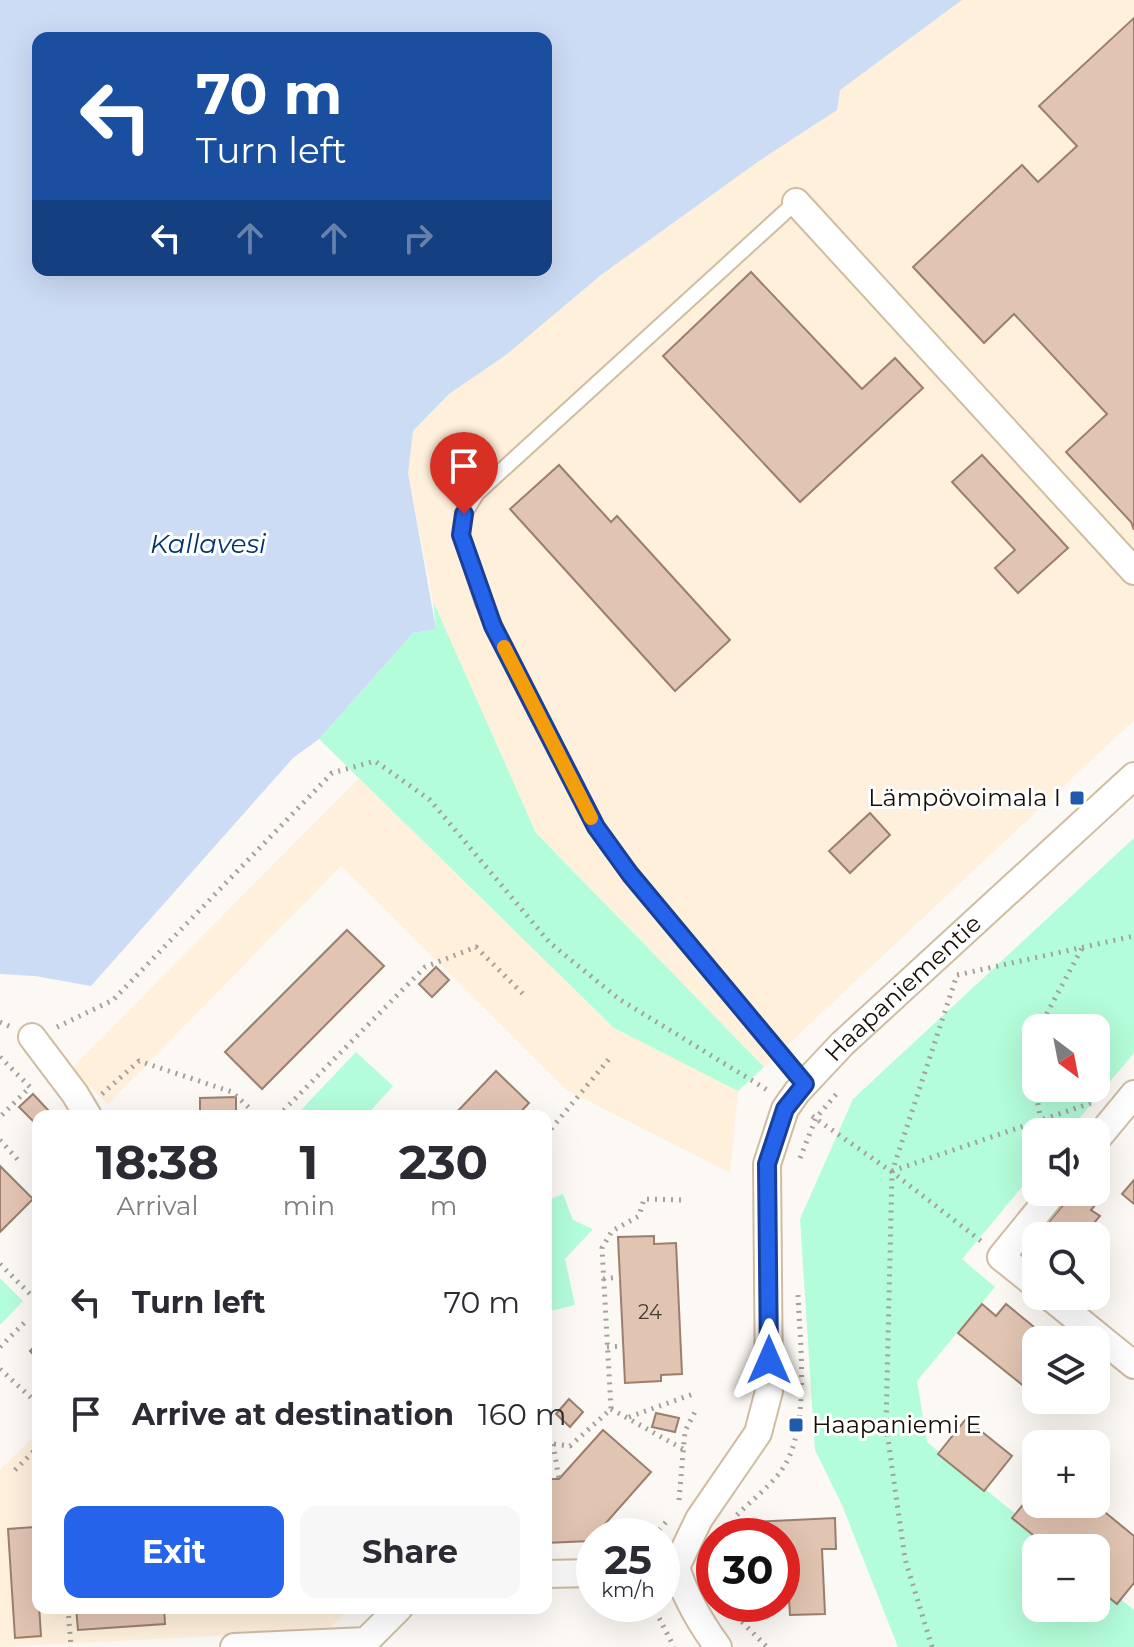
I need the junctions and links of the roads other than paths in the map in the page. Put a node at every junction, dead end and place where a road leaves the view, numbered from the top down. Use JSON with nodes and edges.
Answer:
{"nodes":[{"id":1,"x":796,"y":202,"type":"joint"},
{"id":2,"x":1134,"y":571,"type":"edge"},
{"id":3,"x":1134,"y":777,"type":"edge"},
{"id":4,"x":32,"y":1037,"type":"road end"},
{"id":5,"x":805,"y":1084,"type":"junction"},
{"id":6,"x":1134,"y":1094,"type":"edge"},
{"id":7,"x":85,"y":1110,"type":"edge"},
{"id":8,"x":1110,"y":1123,"type":"edge"},
{"id":9,"x":1043,"y":1206,"type":"edge"},
{"id":10,"x":1030,"y":1222,"type":"edge"},
{"id":11,"x":1022,"y":1231,"type":"edge"},
{"id":12,"x":1022,"y":1274,"type":"edge"},
{"id":13,"x":1066,"y":1310,"type":"edge"},
{"id":14,"x":1134,"y":1365,"type":"edge"},
{"id":15,"x":680,"y":1550,"type":"edge"},
{"id":16,"x":576,"y":1573,"type":"edge"},
{"id":17,"x":552,"y":1574,"type":"edge"},
{"id":18,"x":680,"y":1586,"type":"edge"},
{"id":19,"x":394,"y":1614,"type":"edge"},
{"id":20,"x":366,"y":1644,"type":"edge"},
{"id":21,"x":234,"y":1647,"type":"edge"},
{"id":22,"x":718,"y":1647,"type":"edge"}],
"edges":[{"from":1,"to":2,"type":"street"},
{"from":1,"to":5,"type":"lane"},
{"from":3,"to":5,"type":"street","name":"Haapaniementie"},
{"from":4,"to":7,"type":"street"},
{"from":5,"to":15,"type":"street","name":"Haapaniementie"},
{"from":6,"to":8,"type":"street"},
{"from":9,"to":10,"type":"street"},
{"from":11,"to":12,"type":"street"},
{"from":13,"to":14,"type":"street"},
{"from":16,"to":17,"type":"street"},
{"from":18,"to":22,"type":"street","name":"Haapaniementie"},
{"from":19,"to":20,"type":"street"},
{"from":20,"to":21,"type":"street"}]}
